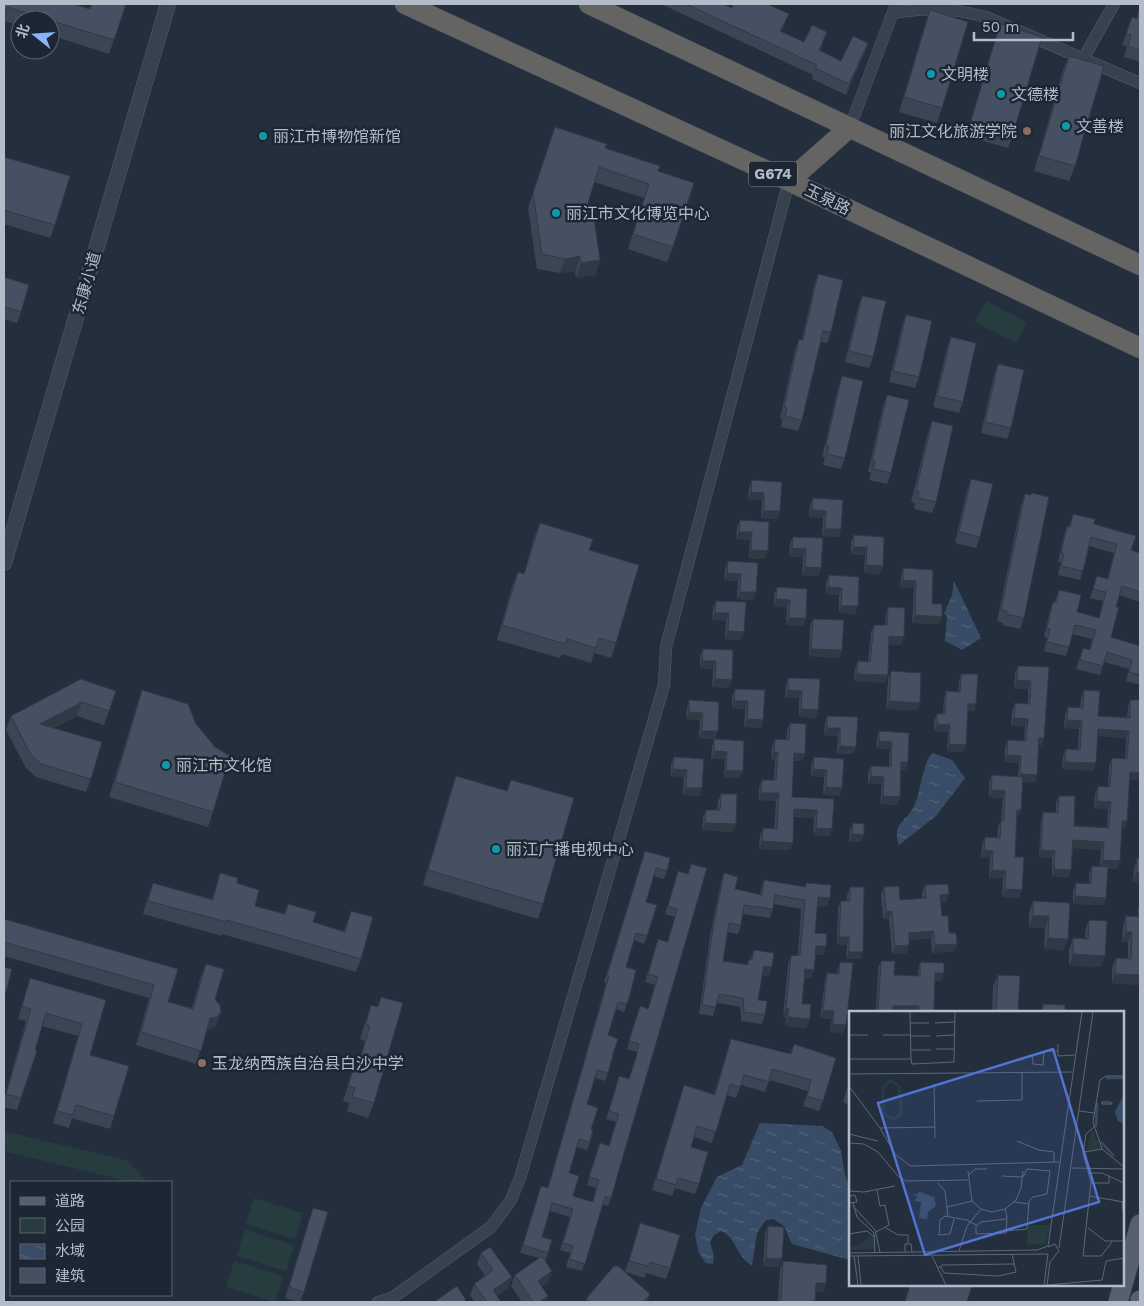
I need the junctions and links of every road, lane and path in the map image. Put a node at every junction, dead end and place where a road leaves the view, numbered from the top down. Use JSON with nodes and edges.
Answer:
{"nodes":[{"id":1,"x":168,"y":4,"type":"edge"},
{"id":2,"x":405,"y":4,"type":"edge"},
{"id":3,"x":589,"y":4,"type":"edge"},
{"id":4,"x":1114,"y":4,"type":"edge"},
{"id":5,"x":895,"y":8,"type":"edge"},
{"id":6,"x":1083,"y":59,"type":"junction"},
{"id":7,"x":1140,"y":83,"type":"edge"},
{"id":8,"x":850,"y":127,"type":"junction"},
{"id":9,"x":789,"y":181,"type":"junction"},
{"id":10,"x":1140,"y":265,"type":"edge"},
{"id":11,"x":1140,"y":348,"type":"edge"},
{"id":12,"x":4,"y":563,"type":"edge"},
{"id":13,"x":1140,"y":1224,"type":"edge"},
{"id":14,"x":1124,"y":1281,"type":"edge"},
{"id":15,"x":1123,"y":1286,"type":"edge"},
{"id":16,"x":378,"y":1302,"type":"edge"},
{"id":17,"x":1118,"y":1302,"type":"edge"}],
"edges":[{"from":1,"to":12,"type":"street","name":"东康小道"},
{"from":2,"to":9,"type":"highway","name":"玉泉路","number":"G674"},
{"from":3,"to":8,"type":"highway"},
{"from":4,"to":6,"type":"street"},
{"from":5,"to":6,"type":"street"},
{"from":5,"to":8,"type":"street"},
{"from":6,"to":7,"type":"street"},
{"from":8,"to":9,"type":"highway"},
{"from":8,"to":10,"type":"highway"},
{"from":9,"to":11,"type":"highway","name":"玉泉路","number":"G674"},
{"from":9,"to":16,"type":"street"},
{"from":13,"to":14,"type":"main road"},
{"from":15,"to":17,"type":"main road"}]}
